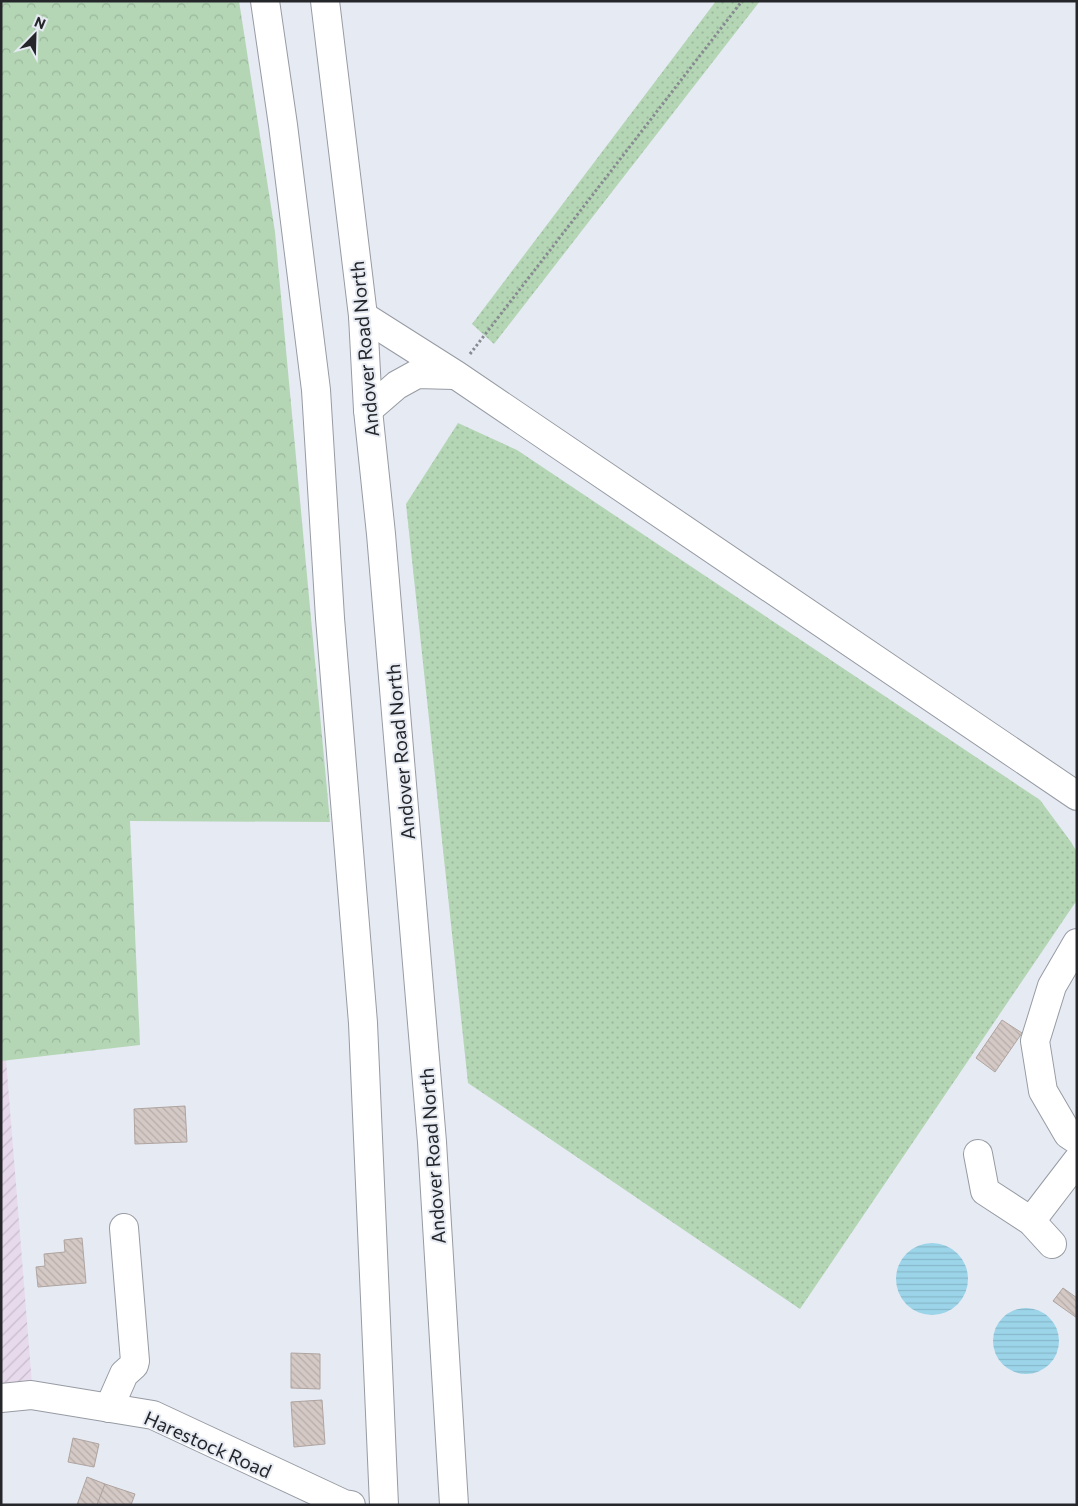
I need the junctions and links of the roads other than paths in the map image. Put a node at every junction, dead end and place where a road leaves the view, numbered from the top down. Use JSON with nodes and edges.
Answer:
{"nodes":[{"id":1,"x":265,"y":1,"type":"edge"},
{"id":2,"x":326,"y":1,"type":"edge"},
{"id":3,"x":362,"y":316,"type":"junction"},
{"id":4,"x":456,"y":375,"type":"junction"},
{"id":5,"x":368,"y":410,"type":"junction"},
{"id":6,"x":1077,"y":796,"type":"edge"},
{"id":7,"x":1077,"y":943,"type":"edge"},
{"id":8,"x":1077,"y":1140,"type":"edge"},
{"id":9,"x":978,"y":1154,"type":"dead end"},
{"id":10,"x":1077,"y":1160,"type":"edge"},
{"id":11,"x":1031,"y":1221,"type":"junction"},
{"id":12,"x":124,"y":1228,"type":"dead end"},
{"id":13,"x":1052,"y":1244,"type":"dead end"},
{"id":14,"x":1,"y":1398,"type":"edge"},
{"id":15,"x":109,"y":1408,"type":"junction"},
{"id":16,"x":448,"y":1504,"type":"edge"},
{"id":17,"x":351,"y":1505,"type":"edge"},
{"id":18,"x":384,"y":1505,"type":"edge"}],
"edges":[{"from":1,"to":18,"type":"main road"},
{"from":2,"to":3,"type":"main road","name":"Andover Road North"},
{"from":3,"to":4,"type":"main road"},
{"from":3,"to":5,"type":"main road","name":"Andover Road North"},
{"from":4,"to":5,"type":"main road"},
{"from":4,"to":6,"type":"main road"},
{"from":5,"to":16,"type":"main road","name":"Andover Road North"},
{"from":7,"to":8,"type":"main road"},
{"from":9,"to":11,"type":"main road"},
{"from":10,"to":11,"type":"main road"},
{"from":11,"to":13,"type":"main road"},
{"from":12,"to":15,"type":"main road"},
{"from":14,"to":15,"type":"main road","name":"Harestock Road"},
{"from":15,"to":17,"type":"main road","name":"Harestock Road"}]}
